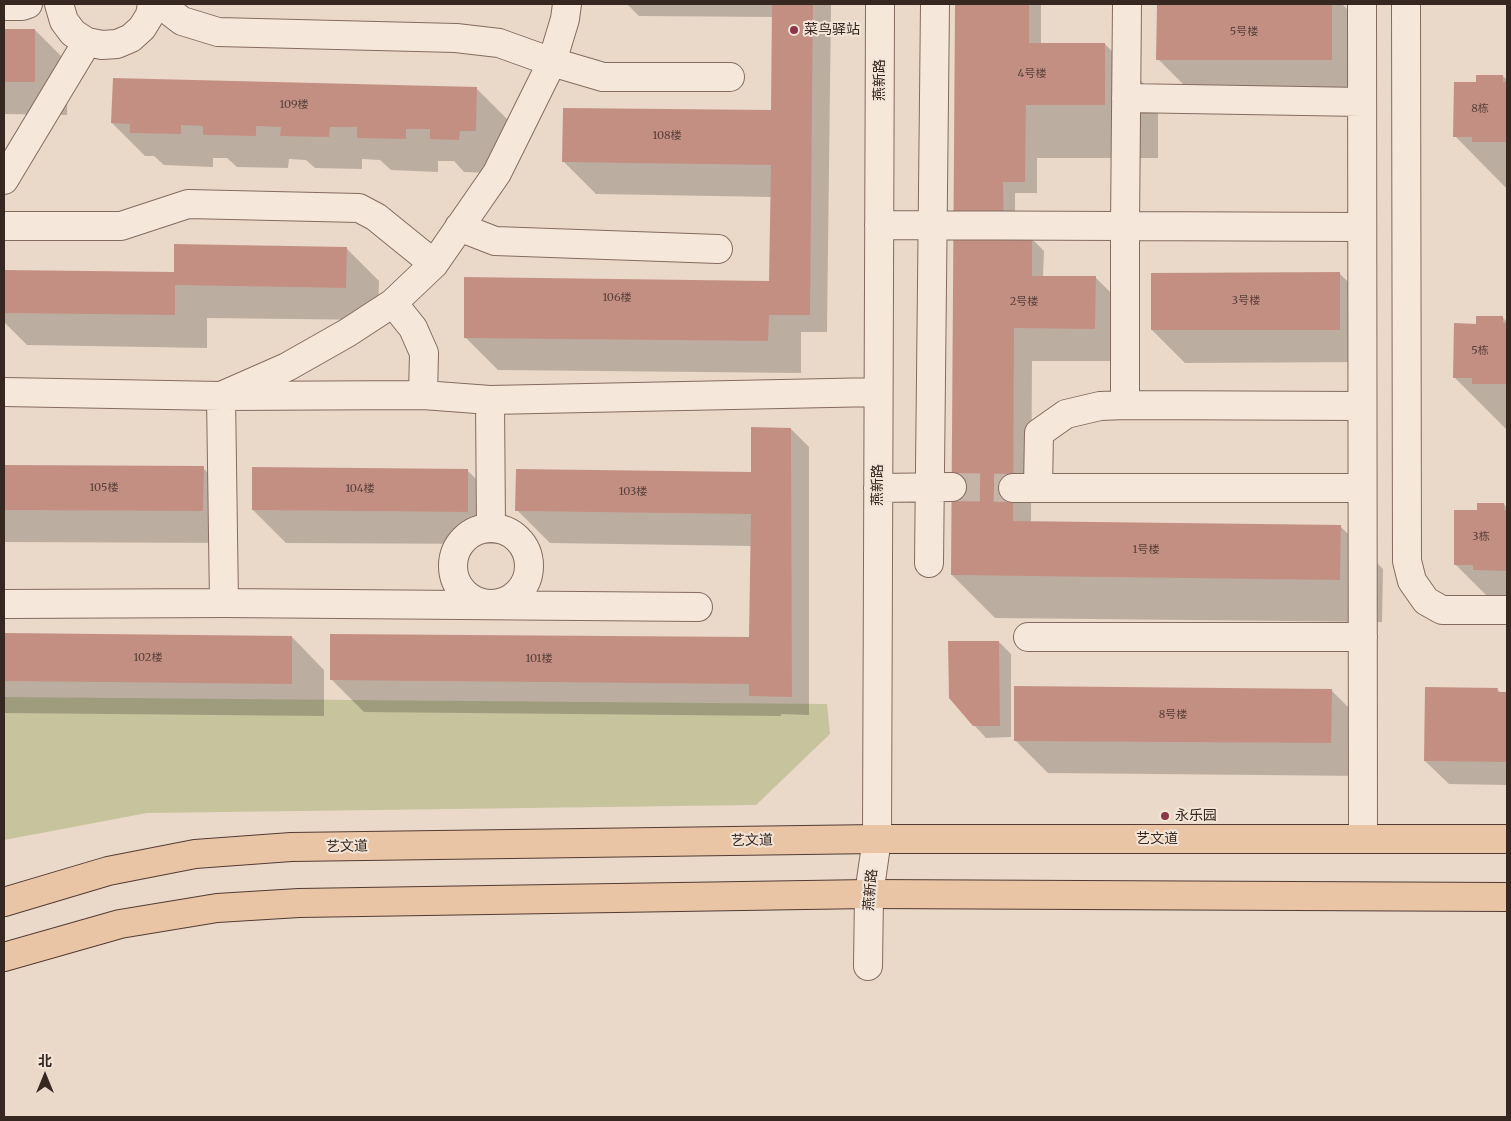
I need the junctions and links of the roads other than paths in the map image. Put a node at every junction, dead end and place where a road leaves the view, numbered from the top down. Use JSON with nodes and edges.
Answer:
{"nodes":[{"id":1,"x":28,"y":4,"type":"edge"},
{"id":2,"x":59,"y":4,"type":"edge"},
{"id":3,"x":152,"y":4,"type":"edge"},
{"id":4,"x":160,"y":4,"type":"edge"},
{"id":5,"x":567,"y":4,"type":"edge"},
{"id":6,"x":880,"y":4,"type":"edge"},
{"id":7,"x":935,"y":4,"type":"edge"},
{"id":8,"x":1127,"y":4,"type":"edge"},
{"id":9,"x":1362,"y":4,"type":"edge"},
{"id":10,"x":1406,"y":4,"type":"edge"},
{"id":11,"x":4,"y":6,"type":"edge"},
{"id":12,"x":87,"y":42,"type":"junction"},
{"id":13,"x":552,"y":62,"type":"junction"},
{"id":14,"x":730,"y":77,"type":"dead end"},
{"id":15,"x":1126,"y":98,"type":"junction"},
{"id":16,"x":1362,"y":102,"type":"junction"},
{"id":17,"x":4,"y":180,"type":"edge"},
{"id":18,"x":880,"y":225,"type":"junction"},
{"id":19,"x":933,"y":225,"type":"junction"},
{"id":20,"x":4,"y":226,"type":"edge"},
{"id":21,"x":1125,"y":226,"type":"junction"},
{"id":22,"x":459,"y":227,"type":"junction"},
{"id":23,"x":1362,"y":227,"type":"junction"},
{"id":24,"x":718,"y":249,"type":"dead end"},
{"id":25,"x":434,"y":264,"type":"junction"},
{"id":26,"x":394,"y":303,"type":"junction"},
{"id":27,"x":4,"y":392,"type":"edge"},
{"id":28,"x":878,"y":392,"type":"junction"},
{"id":29,"x":423,"y":395,"type":"junction"},
{"id":30,"x":221,"y":396,"type":"junction"},
{"id":31,"x":490,"y":400,"type":"junction"},
{"id":32,"x":1125,"y":405,"type":"junction"},
{"id":33,"x":1362,"y":406,"type":"junction"},
{"id":34,"x":878,"y":488,"type":"junction"},
{"id":35,"x":941,"y":488,"type":"junction"},
{"id":36,"x":1362,"y":488,"type":"junction"},
{"id":37,"x":491,"y":528,"type":"junction"},
{"id":38,"x":930,"y":563,"type":"dead end"},
{"id":39,"x":224,"y":603,"type":"junction"},
{"id":40,"x":4,"y":604,"type":"edge"},
{"id":41,"x":495,"y":605,"type":"junction"},
{"id":42,"x":698,"y":607,"type":"dead end"},
{"id":43,"x":1507,"y":610,"type":"edge"},
{"id":44,"x":1028,"y":637,"type":"dead end"},
{"id":45,"x":1363,"y":637,"type":"junction"},
{"id":46,"x":877,"y":839,"type":"junction"},
{"id":47,"x":1363,"y":839,"type":"junction"},
{"id":48,"x":1507,"y":839,"type":"edge"},
{"id":49,"x":869,"y":894,"type":"junction"},
{"id":50,"x":1507,"y":897,"type":"edge"},
{"id":51,"x":4,"y":902,"type":"edge"},
{"id":52,"x":4,"y":957,"type":"edge"},
{"id":53,"x":868,"y":966,"type":"dead end"}],
"edges":[{"from":1,"to":11,"type":"street"},
{"from":2,"to":12,"type":"street"},
{"from":3,"to":12,"type":"street"},
{"from":4,"to":13,"type":"street"},
{"from":5,"to":13,"type":"street"},
{"from":6,"to":18,"type":"street","name":"燕新路"},
{"from":7,"to":19,"type":"street"},
{"from":8,"to":15,"type":"street"},
{"from":9,"to":16,"type":"street"},
{"from":10,"to":43,"type":"street"},
{"from":12,"to":17,"type":"street"},
{"from":13,"to":14,"type":"street"},
{"from":13,"to":22,"type":"street"},
{"from":15,"to":16,"type":"street"},
{"from":15,"to":21,"type":"street"},
{"from":16,"to":23,"type":"street"},
{"from":18,"to":19,"type":"street"},
{"from":18,"to":28,"type":"street","name":"燕新路"},
{"from":19,"to":21,"type":"street"},
{"from":19,"to":35,"type":"street"},
{"from":20,"to":25,"type":"street"},
{"from":21,"to":23,"type":"street"},
{"from":21,"to":32,"type":"street"},
{"from":22,"to":24,"type":"street"},
{"from":22,"to":25,"type":"street"},
{"from":23,"to":33,"type":"street"},
{"from":25,"to":26,"type":"street"},
{"from":26,"to":29,"type":"street"},
{"from":26,"to":30,"type":"street"},
{"from":27,"to":30,"type":"street"},
{"from":28,"to":31,"type":"street"},
{"from":28,"to":34,"type":"street","name":"燕新路"},
{"from":29,"to":30,"type":"street"},
{"from":29,"to":31,"type":"street"},
{"from":30,"to":39,"type":"street"},
{"from":31,"to":37,"type":"street"},
{"from":32,"to":33,"type":"street"},
{"from":32,"to":36,"type":"street"},
{"from":33,"to":36,"type":"street"},
{"from":34,"to":35,"type":"street"},
{"from":34,"to":46,"type":"street","name":"燕新路"},
{"from":35,"to":38,"type":"street"},
{"from":36,"to":45,"type":"street"},
{"from":37,"to":41,"type":"street"},
{"from":37,"to":41,"type":"street"},
{"from":39,"to":40,"type":"street"},
{"from":39,"to":41,"type":"street"},
{"from":41,"to":42,"type":"street"},
{"from":44,"to":45,"type":"street"},
{"from":45,"to":47,"type":"street"},
{"from":46,"to":47,"type":"main road","name":"艺文道"},
{"from":46,"to":49,"type":"street","name":"燕新路"},
{"from":46,"to":51,"type":"main road","name":"艺文道"},
{"from":47,"to":48,"type":"main road","name":"艺文道"},
{"from":49,"to":50,"type":"main road"},
{"from":49,"to":52,"type":"main road"},
{"from":49,"to":53,"type":"street","name":"燕新路"}]}
